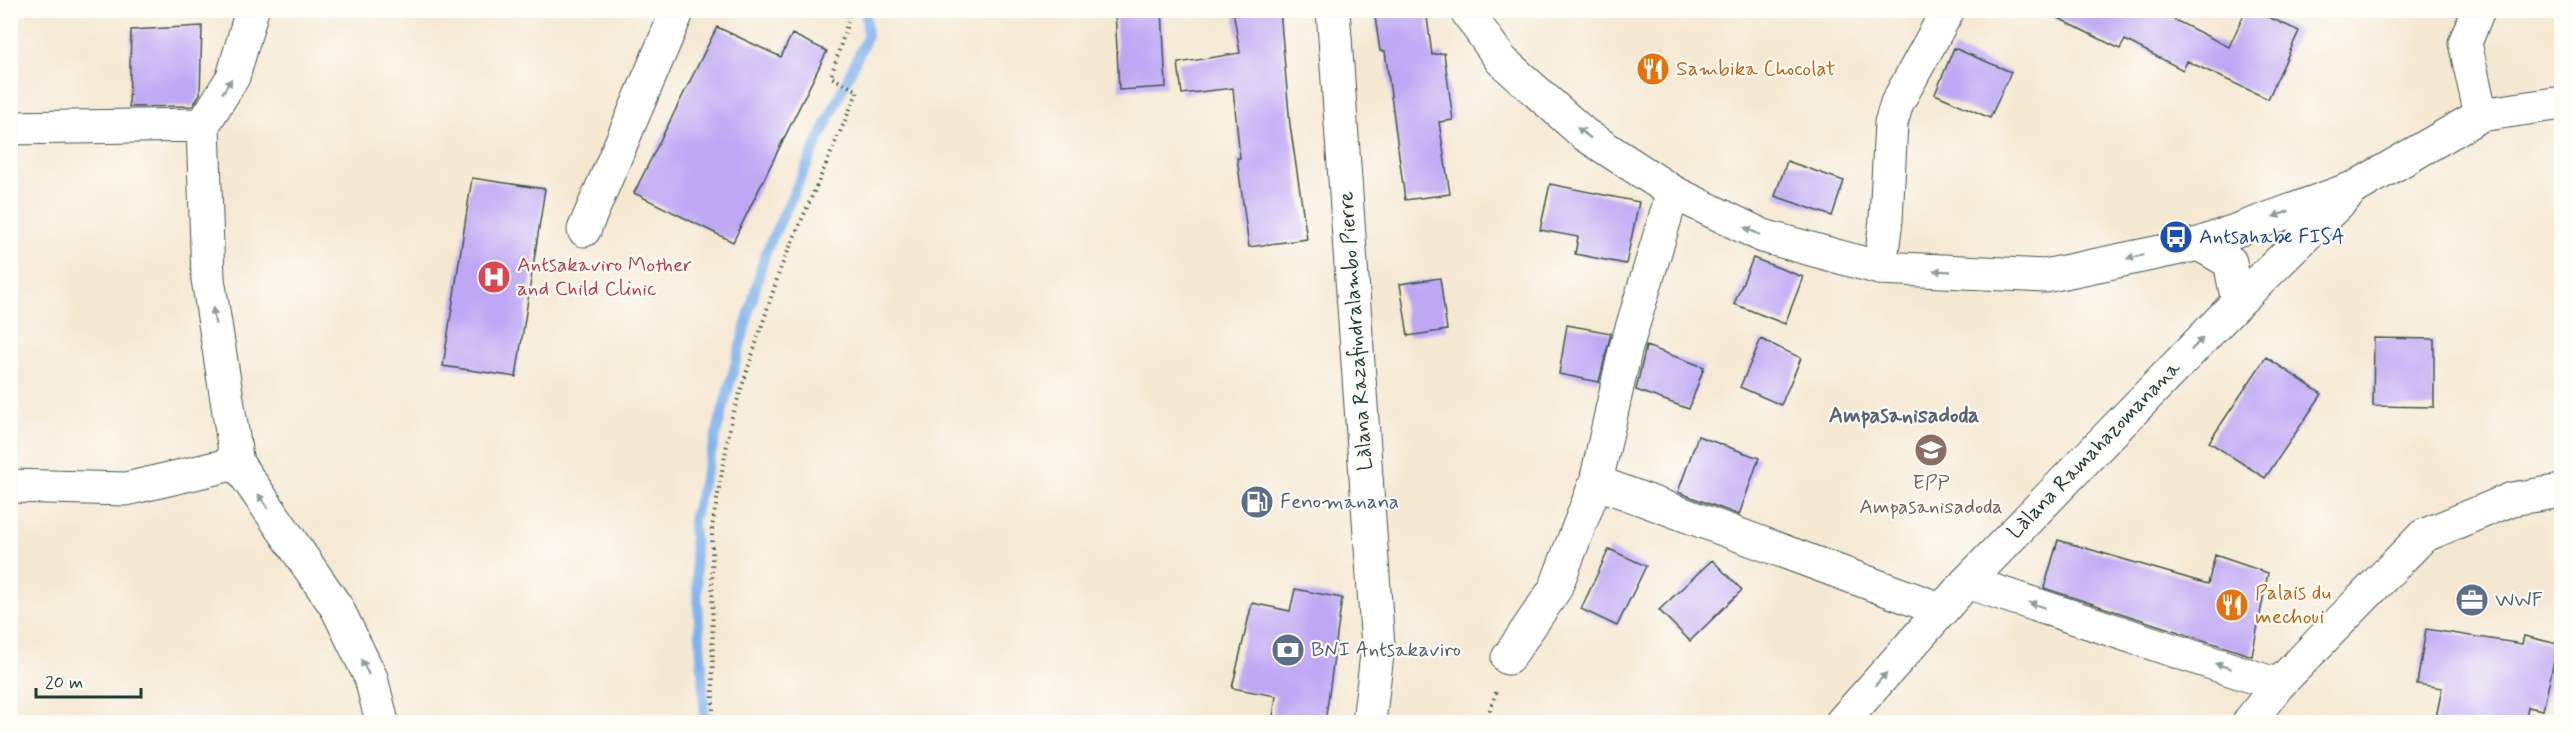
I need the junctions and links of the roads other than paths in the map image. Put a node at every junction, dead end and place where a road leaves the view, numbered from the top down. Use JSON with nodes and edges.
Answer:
{"nodes":[{"id":1,"x":252,"y":10,"type":"edge"},
{"id":2,"x":678,"y":10,"type":"edge"},
{"id":3,"x":1333,"y":10,"type":"edge"},
{"id":4,"x":1466,"y":10,"type":"edge"},
{"id":5,"x":1948,"y":10,"type":"edge"},
{"id":6,"x":2478,"y":10,"type":"edge"},
{"id":7,"x":2562,"y":103,"type":"edge"},
{"id":8,"x":2481,"y":115,"type":"junction"},
{"id":9,"x":203,"y":124,"type":"junction"},
{"id":10,"x":10,"y":128,"type":"edge"},
{"id":11,"x":2356,"y":187,"type":"junction"},
{"id":12,"x":1673,"y":192,"type":"junction"},
{"id":13,"x":584,"y":230,"type":"dead end"},
{"id":14,"x":2199,"y":244,"type":"junction"},
{"id":15,"x":1880,"y":268,"type":"junction"},
{"id":16,"x":2238,"y":302,"type":"junction"},
{"id":17,"x":237,"y":463,"type":"junction"},
{"id":18,"x":1596,"y":482,"type":"junction"},
{"id":19,"x":10,"y":486,"type":"edge"},
{"id":20,"x":2562,"y":491,"type":"edge"},
{"id":21,"x":1967,"y":582,"type":"junction"},
{"id":22,"x":1942,"y":610,"type":"junction"},
{"id":23,"x":1508,"y":658,"type":"dead end"},
{"id":24,"x":2278,"y":685,"type":"junction"},
{"id":25,"x":382,"y":723,"type":"edge"},
{"id":26,"x":1369,"y":723,"type":"edge"},
{"id":27,"x":1842,"y":723,"type":"edge"},
{"id":28,"x":2249,"y":723,"type":"edge"}],
"edges":[{"from":9,"to":1,"type":"main road","one_way":true},
{"from":2,"to":13,"type":"main road"},
{"from":3,"to":26,"type":"main road","name":"Làlana Razafindralambo Pierre"},
{"from":12,"to":4,"type":"main road","one_way":true},
{"from":5,"to":15,"type":"main road"},
{"from":6,"to":8,"type":"main road"},
{"from":7,"to":8,"type":"main road"},
{"from":8,"to":11,"type":"main road"},
{"from":9,"to":10,"type":"main road"},
{"from":17,"to":9,"type":"main road","one_way":true},
{"from":11,"to":14,"type":"main road","one_way":true},
{"from":11,"to":16,"type":"main road","name":"Làlana Ramahazomanana"},
{"from":15,"to":12,"type":"main road","one_way":true},
{"from":12,"to":18,"type":"main road"},
{"from":14,"to":15,"type":"main road","one_way":true},
{"from":14,"to":16,"type":"main road"},
{"from":21,"to":16,"type":"main road","name":"Làlana Ramahazomanana","one_way":true},
{"from":17,"to":19,"type":"main road"},
{"from":25,"to":17,"type":"main road","one_way":true},
{"from":18,"to":22,"type":"main road"},
{"from":18,"to":23,"type":"main road"},
{"from":20,"to":24,"type":"main road"},
{"from":21,"to":22,"type":"main road","name":"Làlana Ramahazomanana"},
{"from":24,"to":21,"type":"main road","one_way":true},
{"from":27,"to":22,"type":"main road","name":"Làlana Ramahazomanana","one_way":true},
{"from":24,"to":28,"type":"main road"}]}
